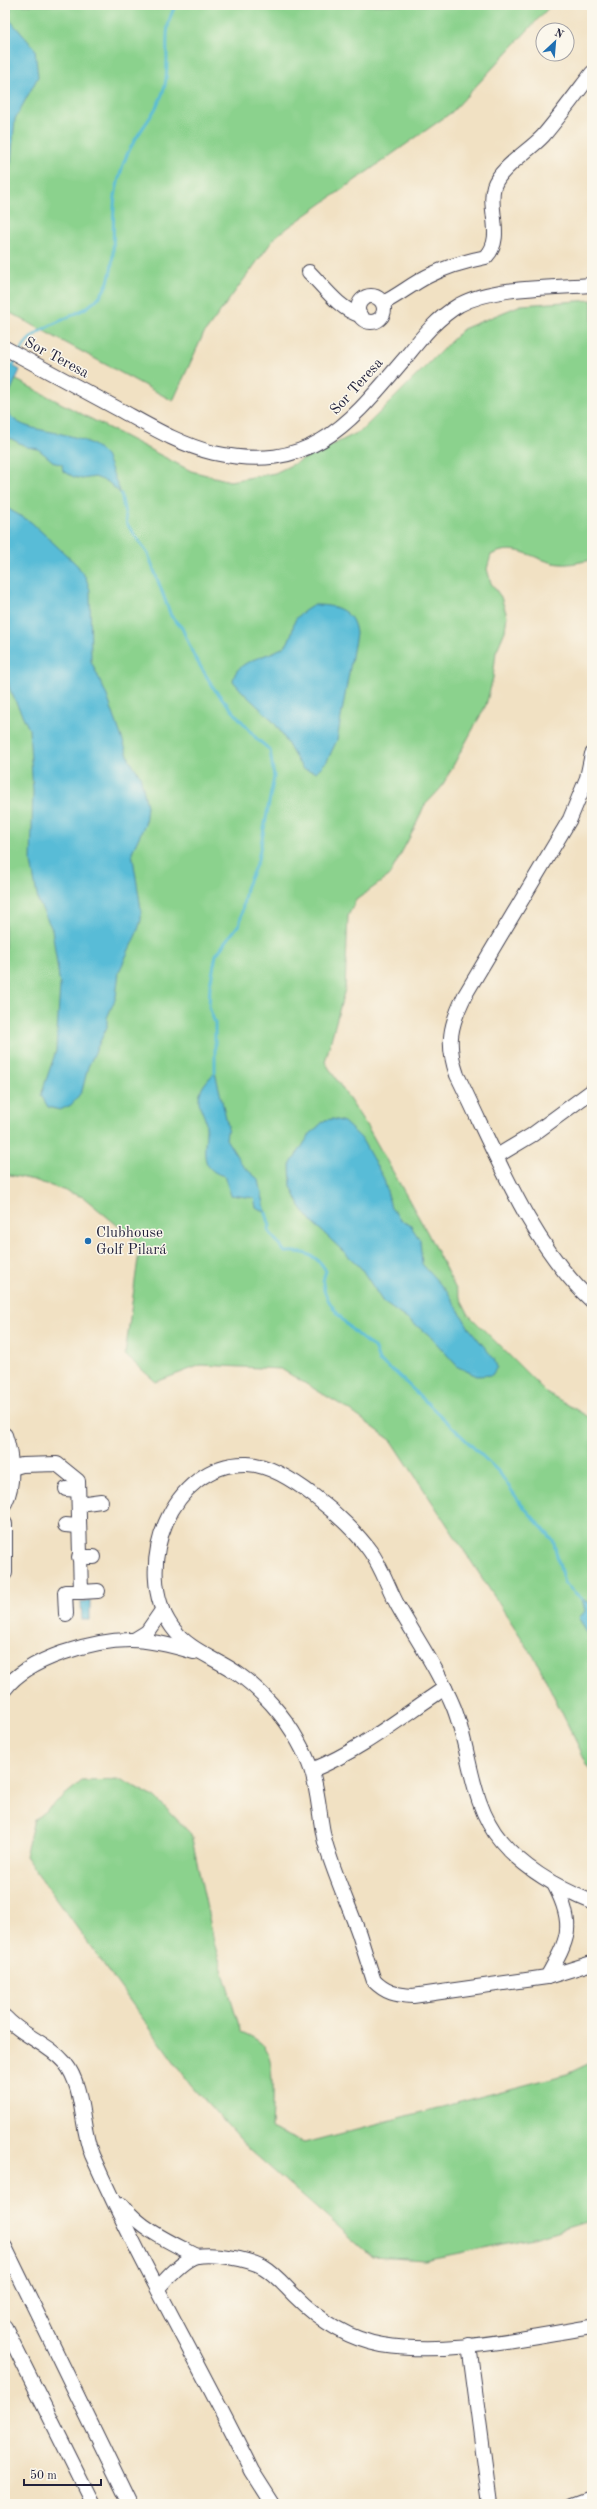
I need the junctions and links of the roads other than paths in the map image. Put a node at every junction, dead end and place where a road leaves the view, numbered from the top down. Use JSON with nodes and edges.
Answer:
{"nodes":[{"id":1,"x":592,"y":73,"type":"edge"},
{"id":2,"x":309,"y":272,"type":"dead end"},
{"id":3,"x":592,"y":285,"type":"edge"},
{"id":4,"x":5,"y":348,"type":"edge"},
{"id":5,"x":592,"y":754,"type":"edge"},
{"id":6,"x":592,"y":1090,"type":"edge"},
{"id":7,"x":497,"y":1156,"type":"junction"},
{"id":8,"x":592,"y":1301,"type":"edge"},
{"id":9,"x":5,"y":1435,"type":"edge"},
{"id":10,"x":10,"y":1465,"type":"edge"},
{"id":11,"x":74,"y":1494,"type":"junction"},
{"id":12,"x":101,"y":1501,"type":"dead end"},
{"id":13,"x":5,"y":1503,"type":"edge"},
{"id":14,"x":5,"y":1524,"type":"edge"},
{"id":15,"x":79,"y":1557,"type":"junction"},
{"id":16,"x":94,"y":1557,"type":"dead end"},
{"id":17,"x":5,"y":1573,"type":"edge"},
{"id":18,"x":98,"y":1591,"type":"dead end"},
{"id":19,"x":81,"y":1592,"type":"junction"},
{"id":20,"x":163,"y":1609,"type":"junction"},
{"id":21,"x":66,"y":1614,"type":"dead end"},
{"id":22,"x":134,"y":1640,"type":"junction"},
{"id":23,"x":202,"y":1655,"type":"junction"},
{"id":24,"x":7,"y":1680,"type":"edge"},
{"id":25,"x":445,"y":1688,"type":"junction"},
{"id":26,"x":312,"y":1770,"type":"junction"},
{"id":27,"x":555,"y":1886,"type":"junction"},
{"id":28,"x":592,"y":1902,"type":"edge"},
{"id":29,"x":592,"y":1963,"type":"edge"},
{"id":30,"x":547,"y":1977,"type":"junction"},
{"id":31,"x":5,"y":2017,"type":"edge"},
{"id":32,"x":109,"y":2190,"type":"junction"},
{"id":33,"x":5,"y":2247,"type":"edge"},
{"id":34,"x":197,"y":2256,"type":"junction"},
{"id":35,"x":158,"y":2288,"type":"junction"},
{"id":36,"x":5,"y":2327,"type":"edge"},
{"id":37,"x":592,"y":2327,"type":"edge"},
{"id":38,"x":469,"y":2345,"type":"junction"},
{"id":39,"x":592,"y":2497,"type":"edge"},
{"id":40,"x":93,"y":2504,"type":"edge"},
{"id":41,"x":130,"y":2504,"type":"edge"},
{"id":42,"x":273,"y":2504,"type":"edge"},
{"id":43,"x":490,"y":2504,"type":"edge"},
{"id":44,"x":573,"y":2504,"type":"edge"}],
"edges":[{"from":1,"to":2,"type":"street"},
{"from":3,"to":4,"type":"street","name":"Sor Teresa"},
{"from":5,"to":7,"type":"street"},
{"from":6,"to":7,"type":"street"},
{"from":7,"to":8,"type":"street"},
{"from":9,"to":10,"type":"street"},
{"from":10,"to":11,"type":"street"},
{"from":10,"to":13,"type":"street"},
{"from":11,"to":12,"type":"street"},
{"from":11,"to":15,"type":"street"},
{"from":14,"to":17,"type":"street"},
{"from":15,"to":16,"type":"street"},
{"from":15,"to":19,"type":"street"},
{"from":18,"to":19,"type":"street"},
{"from":19,"to":21,"type":"street"},
{"from":20,"to":22,"type":"street"},
{"from":20,"to":23,"type":"street"},
{"from":20,"to":25,"type":"street"},
{"from":22,"to":23,"type":"street"},
{"from":22,"to":24,"type":"street"},
{"from":23,"to":26,"type":"street"},
{"from":25,"to":26,"type":"street"},
{"from":25,"to":27,"type":"street"},
{"from":26,"to":30,"type":"street"},
{"from":27,"to":28,"type":"street"},
{"from":27,"to":30,"type":"street"},
{"from":29,"to":30,"type":"street"},
{"from":31,"to":32,"type":"street"},
{"from":32,"to":34,"type":"street"},
{"from":32,"to":35,"type":"street"},
{"from":33,"to":41,"type":"street"},
{"from":34,"to":35,"type":"street"},
{"from":34,"to":38,"type":"street"},
{"from":35,"to":42,"type":"street"},
{"from":36,"to":40,"type":"street"},
{"from":37,"to":38,"type":"street"},
{"from":38,"to":43,"type":"street"},
{"from":39,"to":44,"type":"street"}]}
